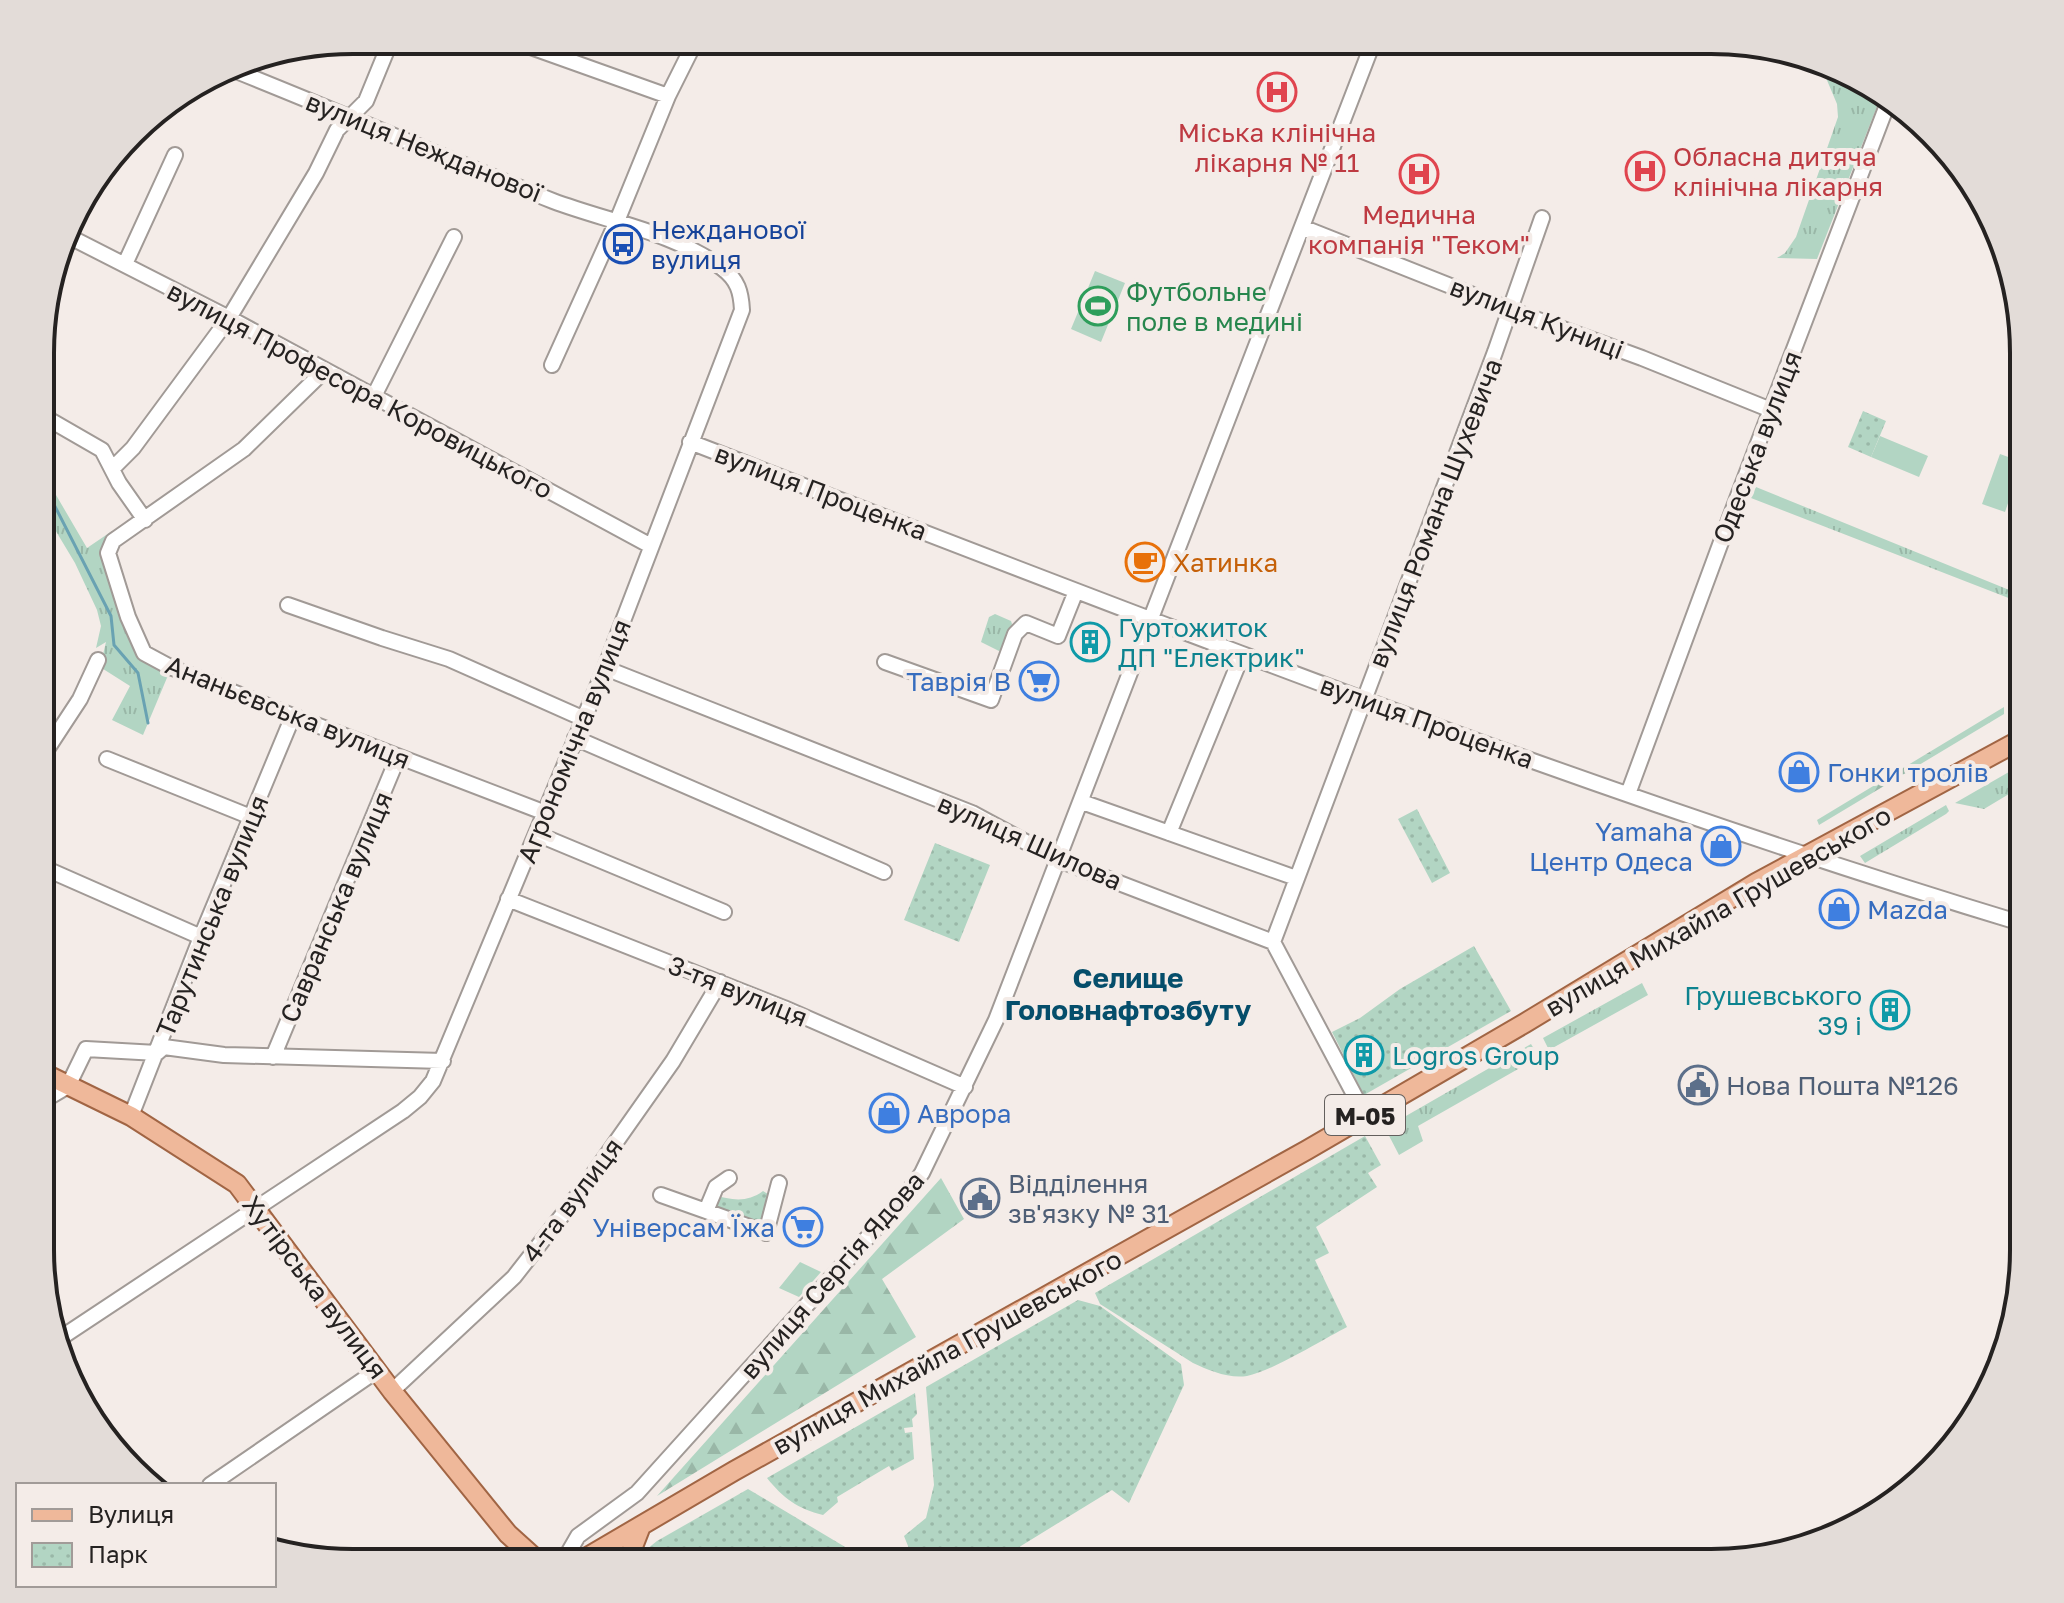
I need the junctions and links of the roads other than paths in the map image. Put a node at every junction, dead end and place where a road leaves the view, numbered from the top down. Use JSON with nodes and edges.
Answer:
{"nodes":[{"id":1,"x":385,"y":54,"type":"edge"},
{"id":2,"x":550,"y":54,"type":"edge"},
{"id":3,"x":689,"y":54,"type":"edge"},
{"id":4,"x":1369,"y":54,"type":"edge"},
{"id":5,"x":245,"y":75,"type":"edge"},
{"id":6,"x":668,"y":96,"type":"junction"},
{"id":7,"x":1885,"y":110,"type":"edge"},
{"id":8,"x":351,"y":117,"type":"junction"},
{"id":9,"x":175,"y":155,"type":"dead end"},
{"id":10,"x":1542,"y":218,"type":"dead end"},
{"id":11,"x":617,"y":221,"type":"junction"},
{"id":12,"x":1302,"y":227,"type":"junction"},
{"id":13,"x":454,"y":237,"type":"dead end"},
{"id":14,"x":77,"y":240,"type":"edge"},
{"id":15,"x":125,"y":264,"type":"junction"},
{"id":16,"x":1511,"y":310,"type":"junction"},
{"id":17,"x":229,"y":318,"type":"junction"},
{"id":18,"x":552,"y":365,"type":"dead end"},
{"id":19,"x":325,"y":370,"type":"junction"},
{"id":20,"x":374,"y":396,"type":"junction"},
{"id":21,"x":1771,"y":410,"type":"junction"},
{"id":22,"x":54,"y":422,"type":"edge"},
{"id":23,"x":690,"y":442,"type":"junction"},
{"id":24,"x":113,"y":468,"type":"junction"},
{"id":25,"x":145,"y":520,"type":"junction"},
{"id":26,"x":651,"y":546,"type":"junction"},
{"id":27,"x":1076,"y":591,"type":"junction"},
{"id":28,"x":288,"y":605,"type":"dead end"},
{"id":29,"x":1149,"y":619,"type":"junction"},
{"id":30,"x":1242,"y":655,"type":"junction"},
{"id":31,"x":98,"y":660,"type":"dead end"},
{"id":32,"x":885,"y":662,"type":"dead end"},
{"id":33,"x":605,"y":668,"type":"junction"},
{"id":34,"x":1365,"y":700,"type":"junction"},
{"id":35,"x":293,"y":716,"type":"junction"},
{"id":36,"x":582,"y":718,"type":"junction"},
{"id":37,"x":575,"y":738,"type":"junction"},
{"id":38,"x":54,"y":739,"type":"edge"},
{"id":39,"x":2010,"y":746,"type":"edge"},
{"id":40,"x":398,"y":757,"type":"junction"},
{"id":41,"x":107,"y":759,"type":"dead end"},
{"id":42,"x":1628,"y":794,"type":"junction"},
{"id":43,"x":1082,"y":802,"type":"junction"},
{"id":44,"x":543,"y":812,"type":"junction"},
{"id":45,"x":251,"y":817,"type":"junction"},
{"id":46,"x":1169,"y":833,"type":"junction"},
{"id":47,"x":537,"y":834,"type":"junction"},
{"id":48,"x":1809,"y":856,"type":"junction"},
{"id":49,"x":1059,"y":860,"type":"junction"},
{"id":50,"x":54,"y":872,"type":"edge"},
{"id":51,"x":884,"y":872,"type":"dead end"},
{"id":52,"x":1296,"y":878,"type":"junction"},
{"id":53,"x":508,"y":899,"type":"junction"},
{"id":54,"x":724,"y":912,"type":"dead end"},
{"id":55,"x":2010,"y":920,"type":"edge"},
{"id":56,"x":201,"y":937,"type":"junction"},
{"id":57,"x":1273,"y":942,"type":"junction"},
{"id":58,"x":720,"y":982,"type":"junction"},
{"id":59,"x":157,"y":1053,"type":"junction"},
{"id":60,"x":273,"y":1057,"type":"junction"},
{"id":61,"x":443,"y":1061,"type":"junction"},
{"id":62,"x":54,"y":1079,"type":"edge"},
{"id":63,"x":68,"y":1086,"type":"junction"},
{"id":64,"x":965,"y":1087,"type":"junction"},
{"id":65,"x":54,"y":1094,"type":"edge"},
{"id":66,"x":1365,"y":1115,"type":"junction"},
{"id":67,"x":131,"y":1116,"type":"junction"},
{"id":68,"x":729,"y":1178,"type":"dead end"},
{"id":69,"x":779,"y":1183,"type":"dead end"},
{"id":70,"x":661,"y":1195,"type":"dead end"},
{"id":71,"x":256,"y":1208,"type":"junction"},
{"id":72,"x":706,"y":1211,"type":"junction"},
{"id":73,"x":66,"y":1334,"type":"edge"},
{"id":74,"x":376,"y":1371,"type":"junction"},
{"id":75,"x":392,"y":1391,"type":"junction"},
{"id":76,"x":213,"y":1483,"type":"edge"},
{"id":77,"x":641,"y":1526,"type":"junction"},
{"id":78,"x":525,"y":1549,"type":"edge"},
{"id":79,"x":570,"y":1549,"type":"edge"},
{"id":80,"x":601,"y":1549,"type":"edge"},
{"id":81,"x":632,"y":1549,"type":"edge"}],
"edges":[{"from":1,"to":8,"type":"street"},
{"from":2,"to":6,"type":"street"},
{"from":3,"to":6,"type":"street"},
{"from":4,"to":12,"type":"street","name":"вулиця Сергія Ядова"},
{"from":5,"to":8,"type":"street","name":"вулиця Нежданової"},
{"from":6,"to":11,"type":"street"},
{"from":7,"to":21,"type":"street","name":"Одеська вулиця"},
{"from":8,"to":11,"type":"street","name":"вулиця Нежданової"},
{"from":8,"to":17,"type":"street"},
{"from":9,"to":15,"type":"street"},
{"from":10,"to":16,"type":"street","name":"вулиця Романа Шухевича"},
{"from":11,"to":18,"type":"street"},
{"from":11,"to":23,"type":"street","name":"Агрономічна вулиця"},
{"from":12,"to":16,"type":"street","name":"вулиця Куниці"},
{"from":12,"to":29,"type":"street","name":"вулиця Сергія Ядова"},
{"from":13,"to":20,"type":"street"},
{"from":14,"to":15,"type":"street","name":"вулиця Професора Коровицького"},
{"from":15,"to":17,"type":"street","name":"вулиця Професора Коровицького"},
{"from":16,"to":21,"type":"street","name":"вулиця Куниці"},
{"from":16,"to":34,"type":"street","name":"вулиця Романа Шухевича"},
{"from":17,"to":19,"type":"street","name":"вулиця Професора Коровицького"},
{"from":17,"to":24,"type":"street"},
{"from":19,"to":20,"type":"street","name":"вулиця Професора Коровицького"},
{"from":19,"to":25,"type":"street"},
{"from":20,"to":26,"type":"street","name":"вулиця Професора Коровицького"},
{"from":21,"to":42,"type":"street","name":"Одеська вулиця"},
{"from":22,"to":24,"type":"street"},
{"from":23,"to":26,"type":"street","name":"Агрономічна вулиця"},
{"from":23,"to":27,"type":"street","name":"вулиця Проценка"},
{"from":24,"to":25,"type":"street"},
{"from":25,"to":35,"type":"street","name":"Ананьєвська вулиця"},
{"from":26,"to":33,"type":"street","name":"Агрономічна вулиця"},
{"from":27,"to":29,"type":"street","name":"вулиця Проценка"},
{"from":27,"to":32,"type":"street"},
{"from":28,"to":36,"type":"street"},
{"from":29,"to":30,"type":"street","name":"вулиця Проценка"},
{"from":29,"to":43,"type":"street","name":"вулиця Сергія Ядова"},
{"from":30,"to":34,"type":"street","name":"вулиця Проценка"},
{"from":30,"to":46,"type":"street"},
{"from":31,"to":38,"type":"street"},
{"from":33,"to":36,"type":"street","name":"Агрономічна вулиця"},
{"from":33,"to":49,"type":"street","name":"вулиця Шилова"},
{"from":34,"to":42,"type":"street","name":"вулиця Проценка"},
{"from":34,"to":52,"type":"street","name":"вулиця Романа Шухевича"},
{"from":35,"to":40,"type":"street","name":"Ананьєвська вулиця"},
{"from":35,"to":45,"type":"street","name":"Тарутинська вулиця"},
{"from":36,"to":37,"type":"street","name":"Агрономічна вулиця"},
{"from":37,"to":44,"type":"street","name":"Агрономічна вулиця"},
{"from":37,"to":51,"type":"street"},
{"from":39,"to":48,"type":"main road","name":"вулиця Михайла Грушевського","number":"М-05"},
{"from":40,"to":44,"type":"street","name":"Ананьєвська вулиця"},
{"from":40,"to":60,"type":"street","name":"Савранська вулиця"},
{"from":41,"to":45,"type":"street"},
{"from":42,"to":48,"type":"street","name":"вулиця Проценка"},
{"from":43,"to":46,"type":"street"},
{"from":43,"to":49,"type":"street","name":"вулиця Сергія Ядова"},
{"from":44,"to":47,"type":"street","name":"Агрономічна вулиця"},
{"from":45,"to":56,"type":"street","name":"Тарутинська вулиця"},
{"from":46,"to":52,"type":"street"},
{"from":47,"to":53,"type":"street","name":"Агрономічна вулиця"},
{"from":47,"to":54,"type":"street"},
{"from":48,"to":55,"type":"street","name":"вулиця Проценка"},
{"from":48,"to":66,"type":"main road","name":"вулиця Михайла Грушевського","number":"М-05"},
{"from":49,"to":57,"type":"street","name":"вулиця Шилова"},
{"from":49,"to":64,"type":"street","name":"вулиця Сергія Ядова"},
{"from":50,"to":56,"type":"street"},
{"from":52,"to":57,"type":"street","name":"вулиця Романа Шухевича"},
{"from":53,"to":58,"type":"street","name":"3-тя вулиця"},
{"from":53,"to":61,"type":"street","name":"Агрономічна вулиця"},
{"from":56,"to":59,"type":"street","name":"Тарутинська вулиця"},
{"from":57,"to":66,"type":"street"},
{"from":58,"to":64,"type":"street","name":"3-тя вулиця"},
{"from":58,"to":75,"type":"street","name":"4-та вулиця"},
{"from":59,"to":60,"type":"street","name":"Савранська вулиця"},
{"from":59,"to":63,"type":"street","name":"Савранська вулиця"},
{"from":59,"to":67,"type":"street","name":"Тарутинська вулиця"},
{"from":60,"to":61,"type":"street","name":"Савранська вулиця"},
{"from":61,"to":71,"type":"street","name":"Агрономічна вулиця"},
{"from":62,"to":63,"type":"main road","name":"Хутірська вулиця"},
{"from":63,"to":65,"type":"street"},
{"from":63,"to":67,"type":"main road","name":"Хутірська вулиця"},
{"from":64,"to":79,"type":"street","name":"вулиця Сергія Ядова"},
{"from":66,"to":77,"type":"main road","name":"вулиця Михайла Грушевського","number":"М-05"},
{"from":67,"to":71,"type":"main road","name":"Хутірська вулиця"},
{"from":68,"to":72,"type":"street"},
{"from":69,"to":72,"type":"street"},
{"from":70,"to":72,"type":"street"},
{"from":71,"to":73,"type":"street","name":"Агрономічна вулиця"},
{"from":71,"to":74,"type":"main road","name":"Хутірська вулиця"},
{"from":74,"to":75,"type":"main road","name":"Хутірська вулиця"},
{"from":74,"to":76,"type":"street"},
{"from":75,"to":78,"type":"main road","name":"Хутірська вулиця"},
{"from":77,"to":80,"type":"main road","name":"вулиця Михайла Грушевського","number":"М-05"},
{"from":77,"to":81,"type":"main road"}]}
